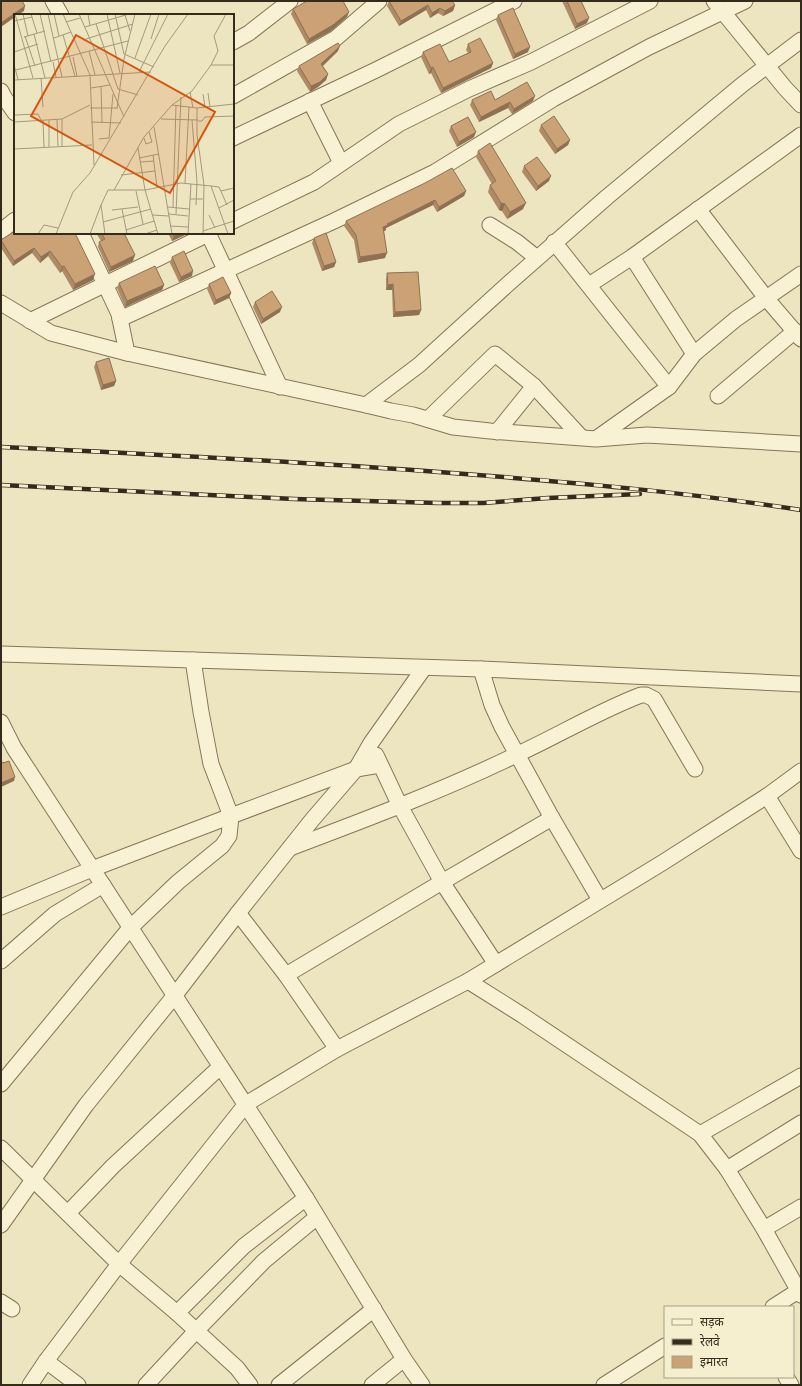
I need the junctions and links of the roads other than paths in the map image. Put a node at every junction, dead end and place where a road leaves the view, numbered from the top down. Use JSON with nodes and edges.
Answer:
{"nodes":[{"id":1,"x":52,"y":1,"type":"edge"},
{"id":2,"x":290,"y":1,"type":"edge"},
{"id":3,"x":379,"y":1,"type":"edge"},
{"id":4,"x":514,"y":1,"type":"edge"},
{"id":5,"x":650,"y":1,"type":"edge"},
{"id":6,"x":745,"y":1,"type":"edge"},
{"id":7,"x":719,"y":7,"type":"edge"},
{"id":8,"x":60,"y":14,"type":"edge"},
{"id":9,"x":801,"y":40,"type":"edge"},
{"id":10,"x":234,"y":41,"type":"edge"},
{"id":11,"x":767,"y":66,"type":"junction"},
{"id":12,"x":234,"y":95,"type":"edge"},
{"id":13,"x":2,"y":96,"type":"edge"},
{"id":14,"x":310,"y":102,"type":"junction"},
{"id":15,"x":801,"y":105,"type":"edge"},
{"id":16,"x":14,"y":112,"type":"edge"},
{"id":17,"x":801,"y":135,"type":"edge"},
{"id":18,"x":234,"y":138,"type":"edge"},
{"id":19,"x":341,"y":163,"type":"junction"},
{"id":20,"x":698,"y":209,"type":"junction"},
{"id":21,"x":14,"y":221,"type":"edge"},
{"id":22,"x":234,"y":222,"type":"edge"},
{"id":23,"x":490,"y":225,"type":"dead end"},
{"id":24,"x":1,"y":231,"type":"edge"},
{"id":25,"x":81,"y":234,"type":"edge"},
{"id":26,"x":207,"y":234,"type":"edge"},
{"id":27,"x":209,"y":234,"type":"edge"},
{"id":28,"x":554,"y":242,"type":"junction"},
{"id":29,"x":632,"y":257,"type":"junction"},
{"id":30,"x":537,"y":258,"type":"junction"},
{"id":31,"x":226,"y":271,"type":"junction"},
{"id":32,"x":801,"y":274,"type":"edge"},
{"id":33,"x":105,"y":284,"type":"junction"},
{"id":34,"x":588,"y":285,"type":"junction"},
{"id":35,"x":766,"y":298,"type":"junction"},
{"id":36,"x":1,"y":304,"type":"edge"},
{"id":37,"x":120,"y":319,"type":"junction"},
{"id":38,"x":30,"y":321,"type":"junction"},
{"id":39,"x":798,"y":335,"type":"edge"},
{"id":40,"x":127,"y":353,"type":"junction"},
{"id":41,"x":694,"y":354,"type":"junction"},
{"id":42,"x":280,"y":386,"type":"junction"},
{"id":43,"x":534,"y":386,"type":"junction"},
{"id":44,"x":668,"y":387,"type":"junction"},
{"id":45,"x":718,"y":396,"type":"dead end"},
{"id":46,"x":366,"y":405,"type":"junction"},
{"id":47,"x":428,"y":419,"type":"junction"},
{"id":48,"x":497,"y":432,"type":"junction"},
{"id":49,"x":589,"y":438,"type":"junction"},
{"id":50,"x":801,"y":444,"type":"edge"},
{"id":51,"x":1,"y":654,"type":"edge"},
{"id":52,"x":193,"y":660,"type":"junction"},
{"id":53,"x":424,"y":668,"type":"junction"},
{"id":54,"x":481,"y":669,"type":"junction"},
{"id":55,"x":801,"y":684,"type":"edge"},
{"id":56,"x":1,"y":722,"type":"edge"},
{"id":57,"x":371,"y":743,"type":"junction"},
{"id":58,"x":7,"y":748,"type":"edge"},
{"id":59,"x":518,"y":755,"type":"junction"},
{"id":60,"x":380,"y":765,"type":"junction"},
{"id":61,"x":356,"y":769,"type":"junction"},
{"id":62,"x":695,"y":769,"type":"dead end"},
{"id":63,"x":801,"y":771,"type":"edge"},
{"id":64,"x":767,"y":796,"type":"junction"},
{"id":65,"x":400,"y":806,"type":"junction"},
{"id":66,"x":231,"y":816,"type":"junction"},
{"id":67,"x":552,"y":818,"type":"junction"},
{"id":68,"x":289,"y":849,"type":"junction"},
{"id":69,"x":801,"y":851,"type":"edge"},
{"id":70,"x":92,"y":869,"type":"junction"},
{"id":71,"x":442,"y":882,"type":"junction"},
{"id":72,"x":103,"y":885,"type":"junction"},
{"id":73,"x":600,"y":900,"type":"junction"},
{"id":74,"x":1,"y":907,"type":"edge"},
{"id":75,"x":238,"y":913,"type":"junction"},
{"id":76,"x":130,"y":928,"type":"junction"},
{"id":77,"x":1,"y":961,"type":"edge"},
{"id":78,"x":496,"y":964,"type":"junction"},
{"id":79,"x":286,"y":975,"type":"junction"},
{"id":80,"x":468,"y":981,"type":"junction"},
{"id":81,"x":174,"y":995,"type":"junction"},
{"id":82,"x":337,"y":1049,"type":"junction"},
{"id":83,"x":220,"y":1067,"type":"junction"},
{"id":84,"x":801,"y":1076,"type":"edge"},
{"id":85,"x":1,"y":1084,"type":"edge"},
{"id":86,"x":246,"y":1104,"type":"junction"},
{"id":87,"x":801,"y":1123,"type":"edge"},
{"id":88,"x":700,"y":1134,"type":"junction"},
{"id":89,"x":1,"y":1148,"type":"edge"},
{"id":90,"x":727,"y":1170,"type":"junction"},
{"id":91,"x":33,"y":1179,"type":"junction"},
{"id":92,"x":306,"y":1198,"type":"junction"},
{"id":93,"x":801,"y":1207,"type":"edge"},
{"id":94,"x":68,"y":1213,"type":"junction"},
{"id":95,"x":317,"y":1218,"type":"junction"},
{"id":96,"x":1,"y":1225,"type":"edge"},
{"id":97,"x":764,"y":1228,"type":"junction"},
{"id":98,"x":119,"y":1264,"type":"junction"},
{"id":99,"x":796,"y":1273,"type":"edge"},
{"id":100,"x":800,"y":1293,"type":"edge"},
{"id":101,"x":775,"y":1306,"type":"edge"},
{"id":102,"x":374,"y":1309,"type":"junction"},
{"id":103,"x":177,"y":1313,"type":"junction"},
{"id":104,"x":196,"y":1331,"type":"junction"},
{"id":105,"x":664,"y":1347,"type":"edge"},
{"id":106,"x":404,"y":1359,"type":"junction"},
{"id":107,"x":46,"y":1361,"type":"junction"},
{"id":108,"x":30,"y":1385,"type":"edge"},
{"id":109,"x":78,"y":1385,"type":"edge"},
{"id":110,"x":146,"y":1385,"type":"edge"},
{"id":111,"x":250,"y":1385,"type":"edge"},
{"id":112,"x":279,"y":1385,"type":"edge"},
{"id":113,"x":372,"y":1385,"type":"edge"},
{"id":114,"x":422,"y":1385,"type":"edge"},
{"id":115,"x":604,"y":1385,"type":"edge"}],
"edges":[{"from":1,"to":8,"type":"street"},
{"from":2,"to":10,"type":"street"},
{"from":3,"to":12,"type":"street"},
{"from":4,"to":14,"type":"street"},
{"from":5,"to":19,"type":"street"},
{"from":6,"to":7,"type":"street"},
{"from":7,"to":11,"type":"street"},
{"from":7,"to":31,"type":"street"},
{"from":9,"to":11,"type":"street"},
{"from":11,"to":15,"type":"street"},
{"from":11,"to":28,"type":"street"},
{"from":13,"to":16,"type":"street"},
{"from":14,"to":18,"type":"street"},
{"from":14,"to":19,"type":"street"},
{"from":17,"to":20,"type":"street"},
{"from":19,"to":22,"type":"street"},
{"from":20,"to":29,"type":"street"},
{"from":20,"to":35,"type":"street"},
{"from":21,"to":24,"type":"street"},
{"from":23,"to":30,"type":"street"},
{"from":25,"to":33,"type":"street"},
{"from":26,"to":33,"type":"street"},
{"from":27,"to":31,"type":"street"},
{"from":28,"to":30,"type":"street"},
{"from":28,"to":34,"type":"street"},
{"from":29,"to":34,"type":"street"},
{"from":29,"to":41,"type":"street"},
{"from":30,"to":46,"type":"street"},
{"from":31,"to":37,"type":"street"},
{"from":31,"to":42,"type":"street"},
{"from":32,"to":35,"type":"street"},
{"from":33,"to":37,"type":"street"},
{"from":33,"to":38,"type":"street"},
{"from":34,"to":44,"type":"street"},
{"from":35,"to":39,"type":"street"},
{"from":35,"to":41,"type":"street"},
{"from":36,"to":38,"type":"street"},
{"from":37,"to":40,"type":"street"},
{"from":38,"to":40,"type":"street"},
{"from":39,"to":45,"type":"street"},
{"from":40,"to":42,"type":"street"},
{"from":41,"to":44,"type":"street"},
{"from":42,"to":46,"type":"street"},
{"from":43,"to":47,"type":"street"},
{"from":43,"to":48,"type":"street"},
{"from":43,"to":49,"type":"street"},
{"from":44,"to":49,"type":"street"},
{"from":46,"to":47,"type":"street"},
{"from":47,"to":48,"type":"street"},
{"from":48,"to":49,"type":"street"},
{"from":49,"to":50,"type":"street"},
{"from":51,"to":52,"type":"street"},
{"from":52,"to":53,"type":"street"},
{"from":52,"to":66,"type":"street"},
{"from":53,"to":54,"type":"street"},
{"from":53,"to":57,"type":"street"},
{"from":54,"to":55,"type":"street"},
{"from":54,"to":59,"type":"street"},
{"from":56,"to":58,"type":"street"},
{"from":57,"to":60,"type":"street"},
{"from":57,"to":61,"type":"street"},
{"from":58,"to":70,"type":"street"},
{"from":59,"to":62,"type":"street"},
{"from":59,"to":65,"type":"street"},
{"from":59,"to":67,"type":"street"},
{"from":60,"to":61,"type":"street"},
{"from":60,"to":65,"type":"street"},
{"from":61,"to":66,"type":"street"},
{"from":61,"to":68,"type":"street"},
{"from":63,"to":64,"type":"street"},
{"from":64,"to":69,"type":"street"},
{"from":64,"to":73,"type":"street"},
{"from":65,"to":68,"type":"street"},
{"from":65,"to":71,"type":"street"},
{"from":66,"to":70,"type":"street"},
{"from":66,"to":76,"type":"street"},
{"from":67,"to":71,"type":"street"},
{"from":67,"to":73,"type":"street"},
{"from":68,"to":75,"type":"street"},
{"from":70,"to":72,"type":"street"},
{"from":70,"to":74,"type":"street"},
{"from":71,"to":78,"type":"street"},
{"from":71,"to":79,"type":"street"},
{"from":72,"to":76,"type":"street"},
{"from":72,"to":77,"type":"street"},
{"from":73,"to":78,"type":"street"},
{"from":75,"to":79,"type":"street"},
{"from":75,"to":81,"type":"street"},
{"from":76,"to":81,"type":"street"},
{"from":76,"to":85,"type":"street"},
{"from":78,"to":80,"type":"street"},
{"from":79,"to":82,"type":"street"},
{"from":80,"to":82,"type":"street"},
{"from":80,"to":88,"type":"street"},
{"from":81,"to":83,"type":"street"},
{"from":81,"to":91,"type":"street"},
{"from":82,"to":86,"type":"street"},
{"from":83,"to":86,"type":"street"},
{"from":83,"to":94,"type":"street"},
{"from":84,"to":88,"type":"street"},
{"from":86,"to":92,"type":"street"},
{"from":86,"to":98,"type":"street"},
{"from":87,"to":90,"type":"street"},
{"from":88,"to":90,"type":"street"},
{"from":89,"to":91,"type":"street"},
{"from":90,"to":97,"type":"street"},
{"from":91,"to":94,"type":"street"},
{"from":91,"to":96,"type":"street"},
{"from":92,"to":95,"type":"street"},
{"from":92,"to":103,"type":"street"},
{"from":93,"to":97,"type":"street"},
{"from":94,"to":98,"type":"street"},
{"from":95,"to":102,"type":"street"},
{"from":95,"to":104,"type":"street"},
{"from":97,"to":99,"type":"street"},
{"from":98,"to":103,"type":"street"},
{"from":98,"to":107,"type":"street"},
{"from":99,"to":100,"type":"street"},
{"from":100,"to":101,"type":"street"},
{"from":102,"to":106,"type":"street"},
{"from":102,"to":112,"type":"street"},
{"from":103,"to":104,"type":"street"},
{"from":104,"to":110,"type":"street"},
{"from":104,"to":111,"type":"street"},
{"from":105,"to":115,"type":"street"},
{"from":106,"to":113,"type":"street"},
{"from":106,"to":114,"type":"street"},
{"from":107,"to":108,"type":"street"},
{"from":107,"to":109,"type":"street"}]}
